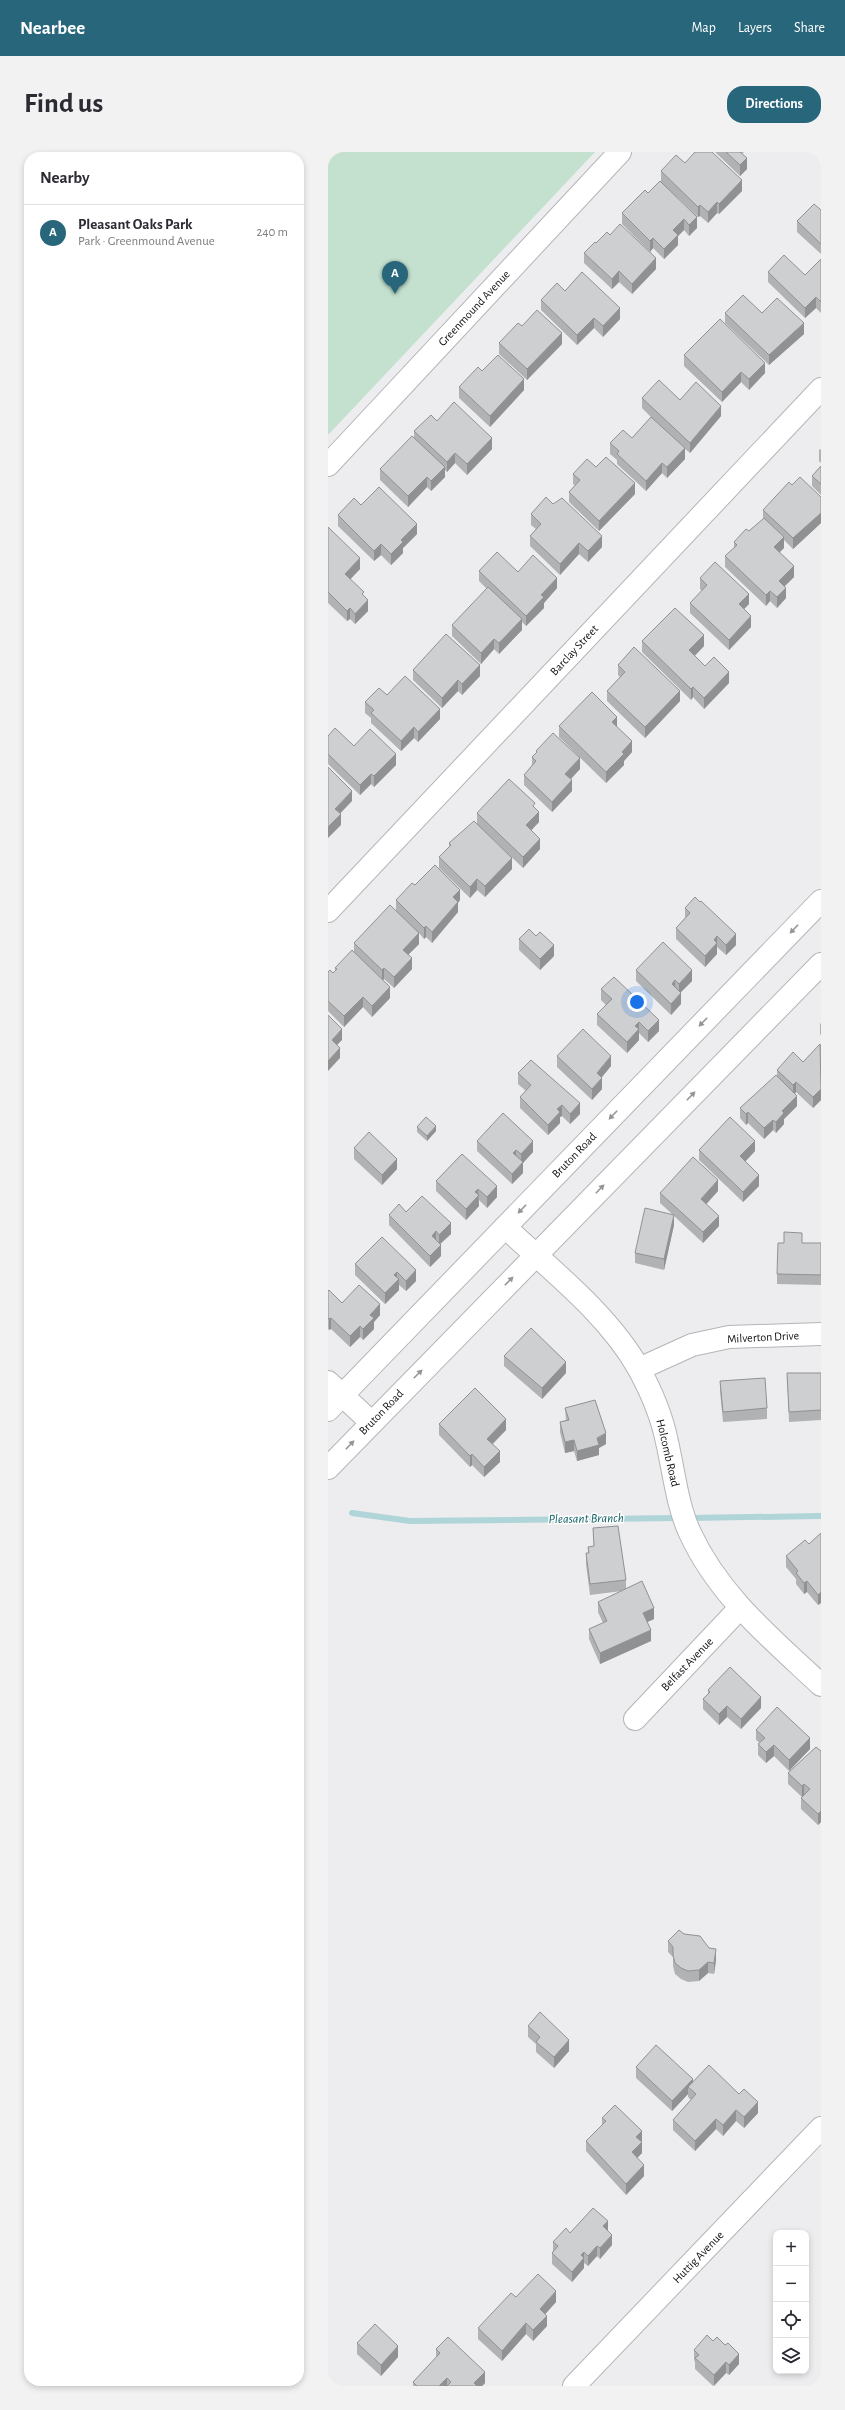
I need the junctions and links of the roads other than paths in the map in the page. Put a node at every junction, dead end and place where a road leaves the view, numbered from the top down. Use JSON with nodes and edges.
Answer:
{"nodes":[{"id":1,"x":620,"y":152,"type":"edge"},
{"id":2,"x":821,"y":389,"type":"edge"},
{"id":3,"x":328,"y":465,"type":"edge"},
{"id":4,"x":821,"y":901,"type":"edge"},
{"id":5,"x":328,"y":911,"type":"edge"},
{"id":6,"x":821,"y":964,"type":"edge"},
{"id":7,"x":505,"y":1227,"type":"junction"},
{"id":8,"x":535,"y":1255,"type":"junction"},
{"id":9,"x":821,"y":1334,"type":"edge"},
{"id":10,"x":639,"y":1369,"type":"junction"},
{"id":11,"x":333,"y":1396,"type":"edge"},
{"id":12,"x":371,"y":1422,"type":"junction"},
{"id":13,"x":328,"y":1468,"type":"edge"},
{"id":14,"x":740,"y":1609,"type":"junction"},
{"id":15,"x":821,"y":1685,"type":"edge"},
{"id":16,"x":635,"y":1719,"type":"dead end"},
{"id":17,"x":821,"y":2128,"type":"edge"},
{"id":18,"x":574,"y":2386,"type":"edge"}],
"edges":[{"from":1,"to":3,"type":"street","name":"Greenmound Avenue"},
{"from":2,"to":5,"type":"street","name":"Barclay Street"},
{"from":4,"to":7,"type":"street","name":"Bruton Road","one_way":true},
{"from":8,"to":6,"type":"street","name":"Bruton Road","one_way":true},
{"from":7,"to":8,"type":"street","name":"Holcomb Road"},
{"from":7,"to":11,"type":"street","name":"Bruton Road"},
{"from":8,"to":10,"type":"street","name":"Holcomb Road"},
{"from":12,"to":8,"type":"street","name":"Bruton Road","one_way":true},
{"from":9,"to":10,"type":"street","name":"Milverton Drive"},
{"from":10,"to":14,"type":"street","name":"Holcomb Road"},
{"from":11,"to":12,"type":"street"},
{"from":13,"to":12,"type":"street","name":"Bruton Road","one_way":true},
{"from":14,"to":15,"type":"street","name":"Holcomb Road"},
{"from":14,"to":16,"type":"street","name":"Belfast Avenue"},
{"from":17,"to":18,"type":"street","name":"Huttig Avenue"}]}
